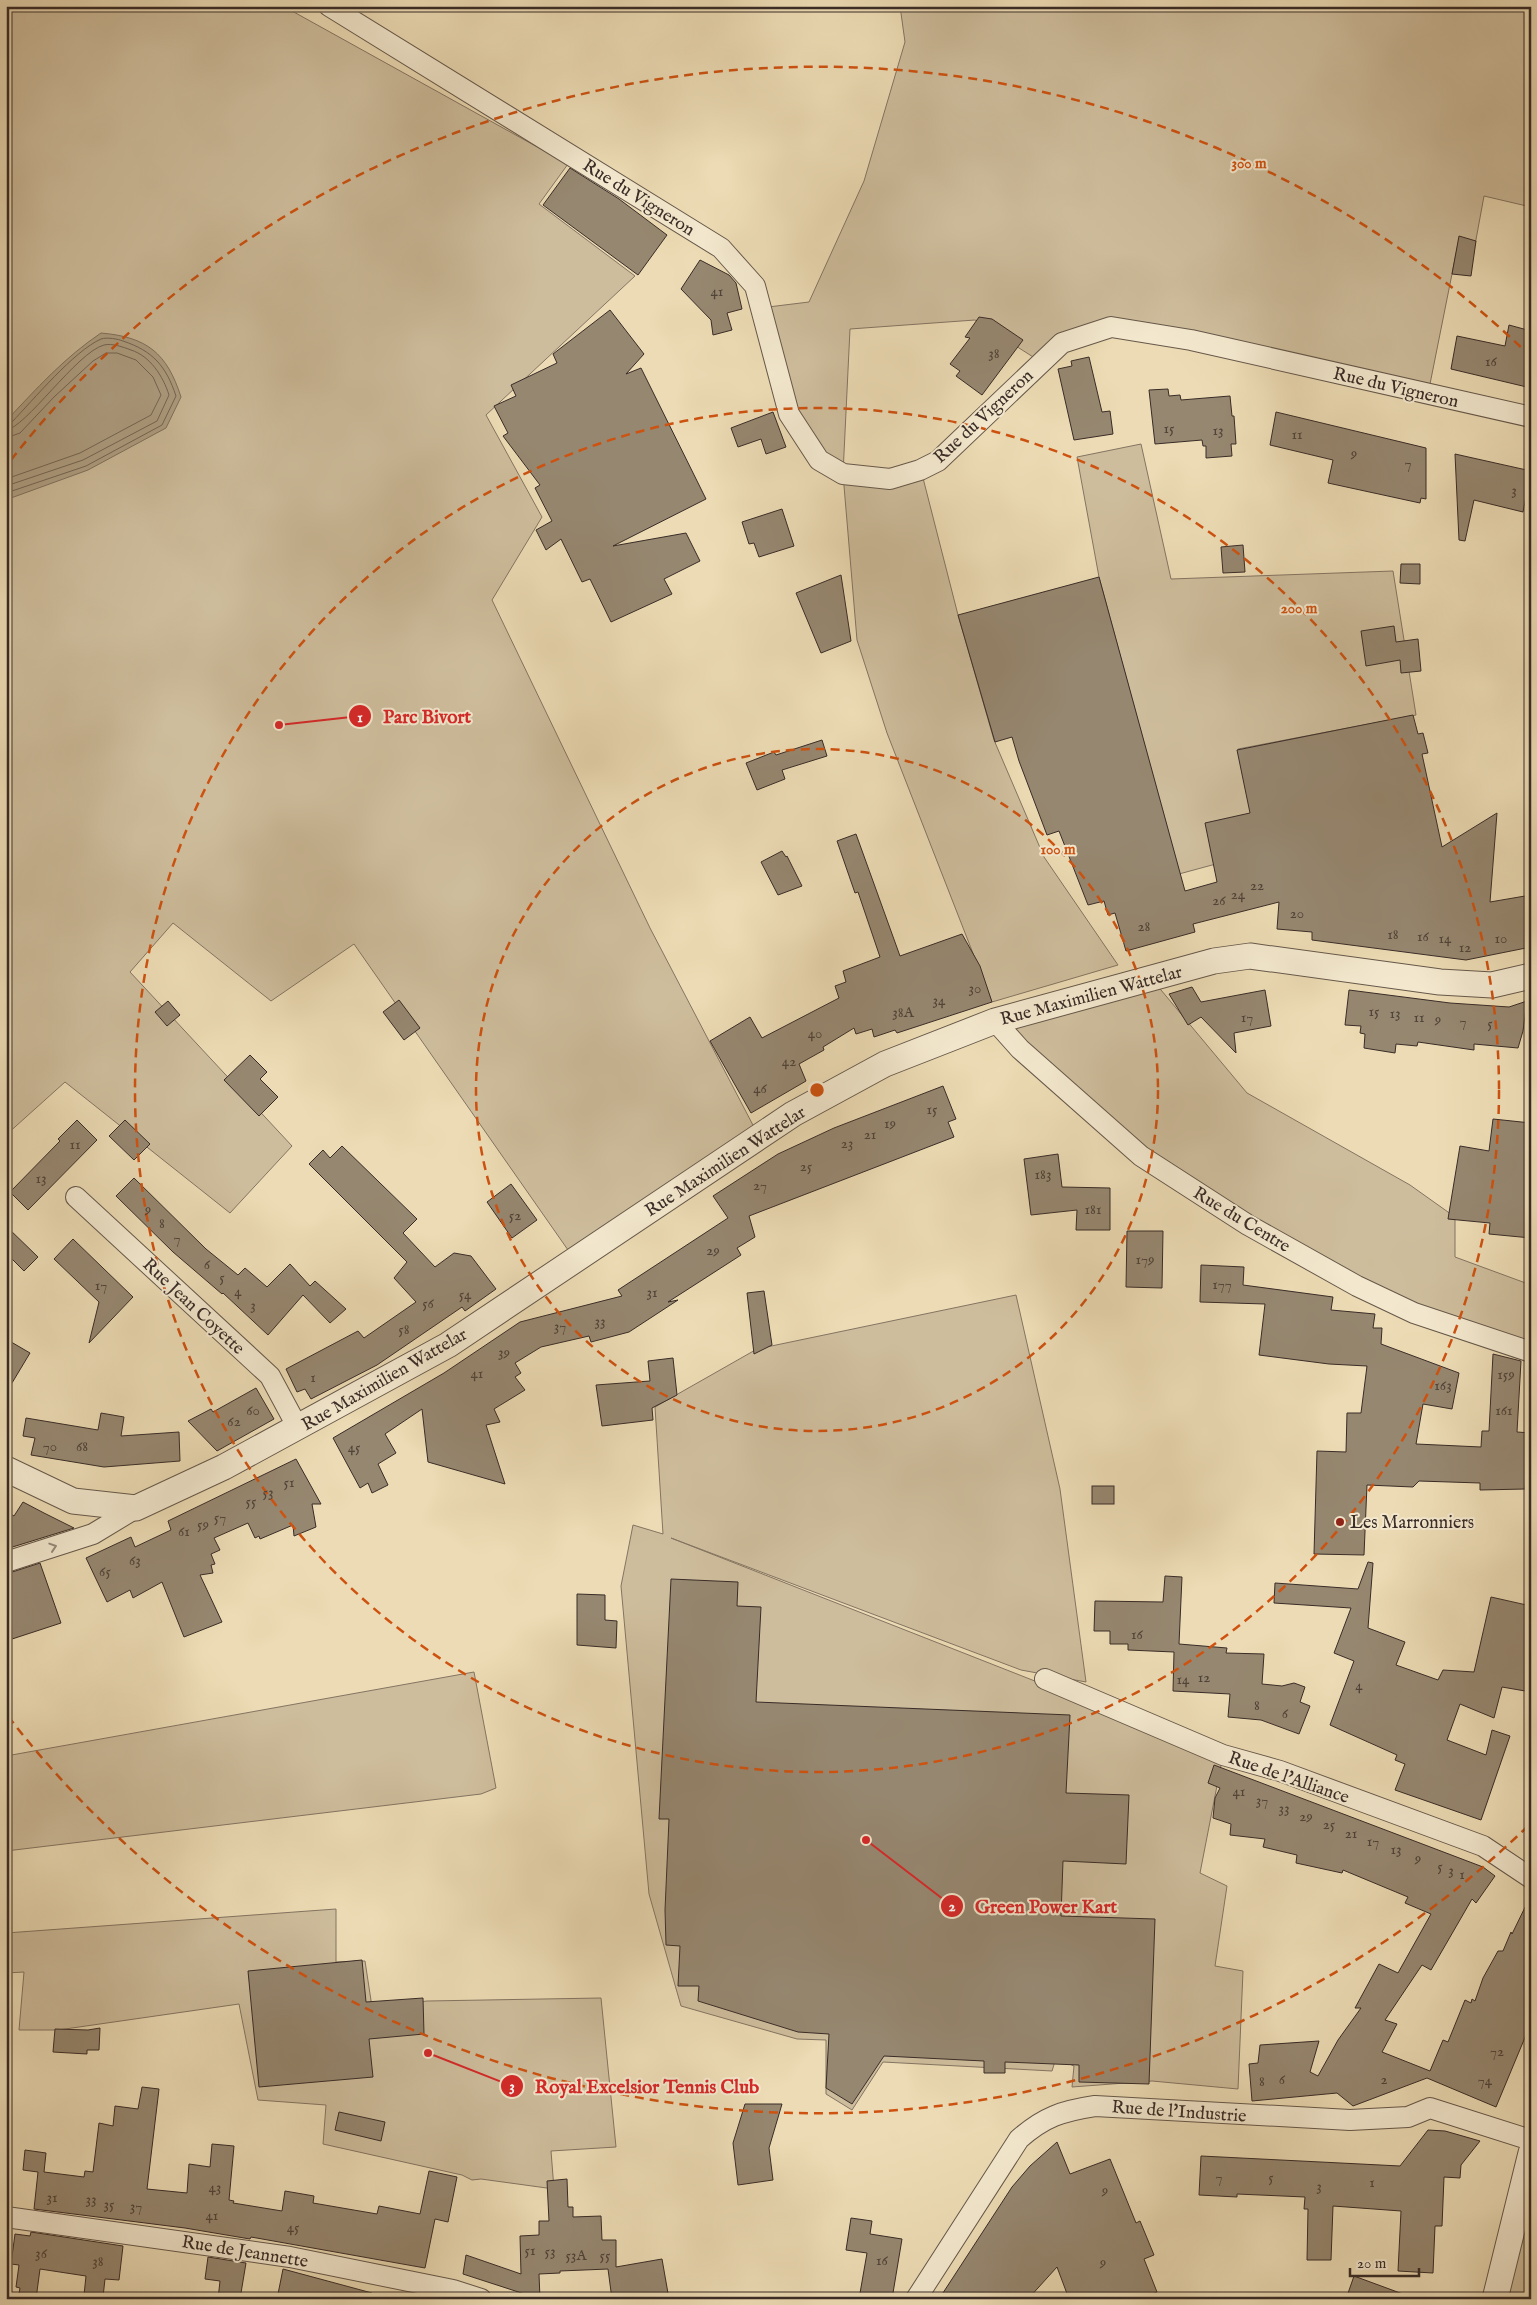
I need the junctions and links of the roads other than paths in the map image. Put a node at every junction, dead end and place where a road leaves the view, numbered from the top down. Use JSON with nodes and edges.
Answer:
{"nodes":[{"id":1,"x":329,"y":6,"type":"edge"},
{"id":2,"x":1531,"y":417,"type":"edge"},
{"id":3,"x":1531,"y":976,"type":"edge"},
{"id":4,"x":995,"y":1021,"type":"junction"},
{"id":5,"x":76,"y":1197,"type":"dead end"},
{"id":6,"x":1531,"y":1352,"type":"edge"},
{"id":7,"x":298,"y":1428,"type":"junction"},
{"id":8,"x":6,"y":1469,"type":"edge"},
{"id":9,"x":136,"y":1508,"type":"junction"},
{"id":10,"x":6,"y":1562,"type":"edge"},
{"id":11,"x":1045,"y":1679,"type":"dead end"},
{"id":12,"x":1531,"y":1878,"type":"edge"},
{"id":13,"x":1531,"y":2140,"type":"edge"},
{"id":14,"x":1531,"y":2153,"type":"edge"},
{"id":15,"x":6,"y":2217,"type":"edge"},
{"id":16,"x":481,"y":2299,"type":"edge"},
{"id":17,"x":916,"y":2299,"type":"edge"},
{"id":18,"x":1494,"y":2299,"type":"edge"}],
"edges":[{"from":1,"to":2,"type":"street","name":"Rue du Vigneron"},
{"from":3,"to":4,"type":"street","name":"Rue Maximilien Wattelar"},
{"from":4,"to":6,"type":"street","name":"Rue du Centre"},
{"from":4,"to":7,"type":"street","name":"Rue Maximilien Wattelar"},
{"from":5,"to":7,"type":"street","name":"Rue Jean Coyette"},
{"from":7,"to":9,"type":"street","name":"Rue Maximilien Wattelar"},
{"from":8,"to":9,"type":"street"},
{"from":10,"to":9,"type":"street","one_way":true},
{"from":11,"to":12,"type":"street","name":"Rue de l'Alliance"},
{"from":13,"to":17,"type":"street","name":"Rue de l'Industrie"},
{"from":14,"to":18,"type":"street"},
{"from":15,"to":16,"type":"street","name":"Rue de Jeannette"}]}
